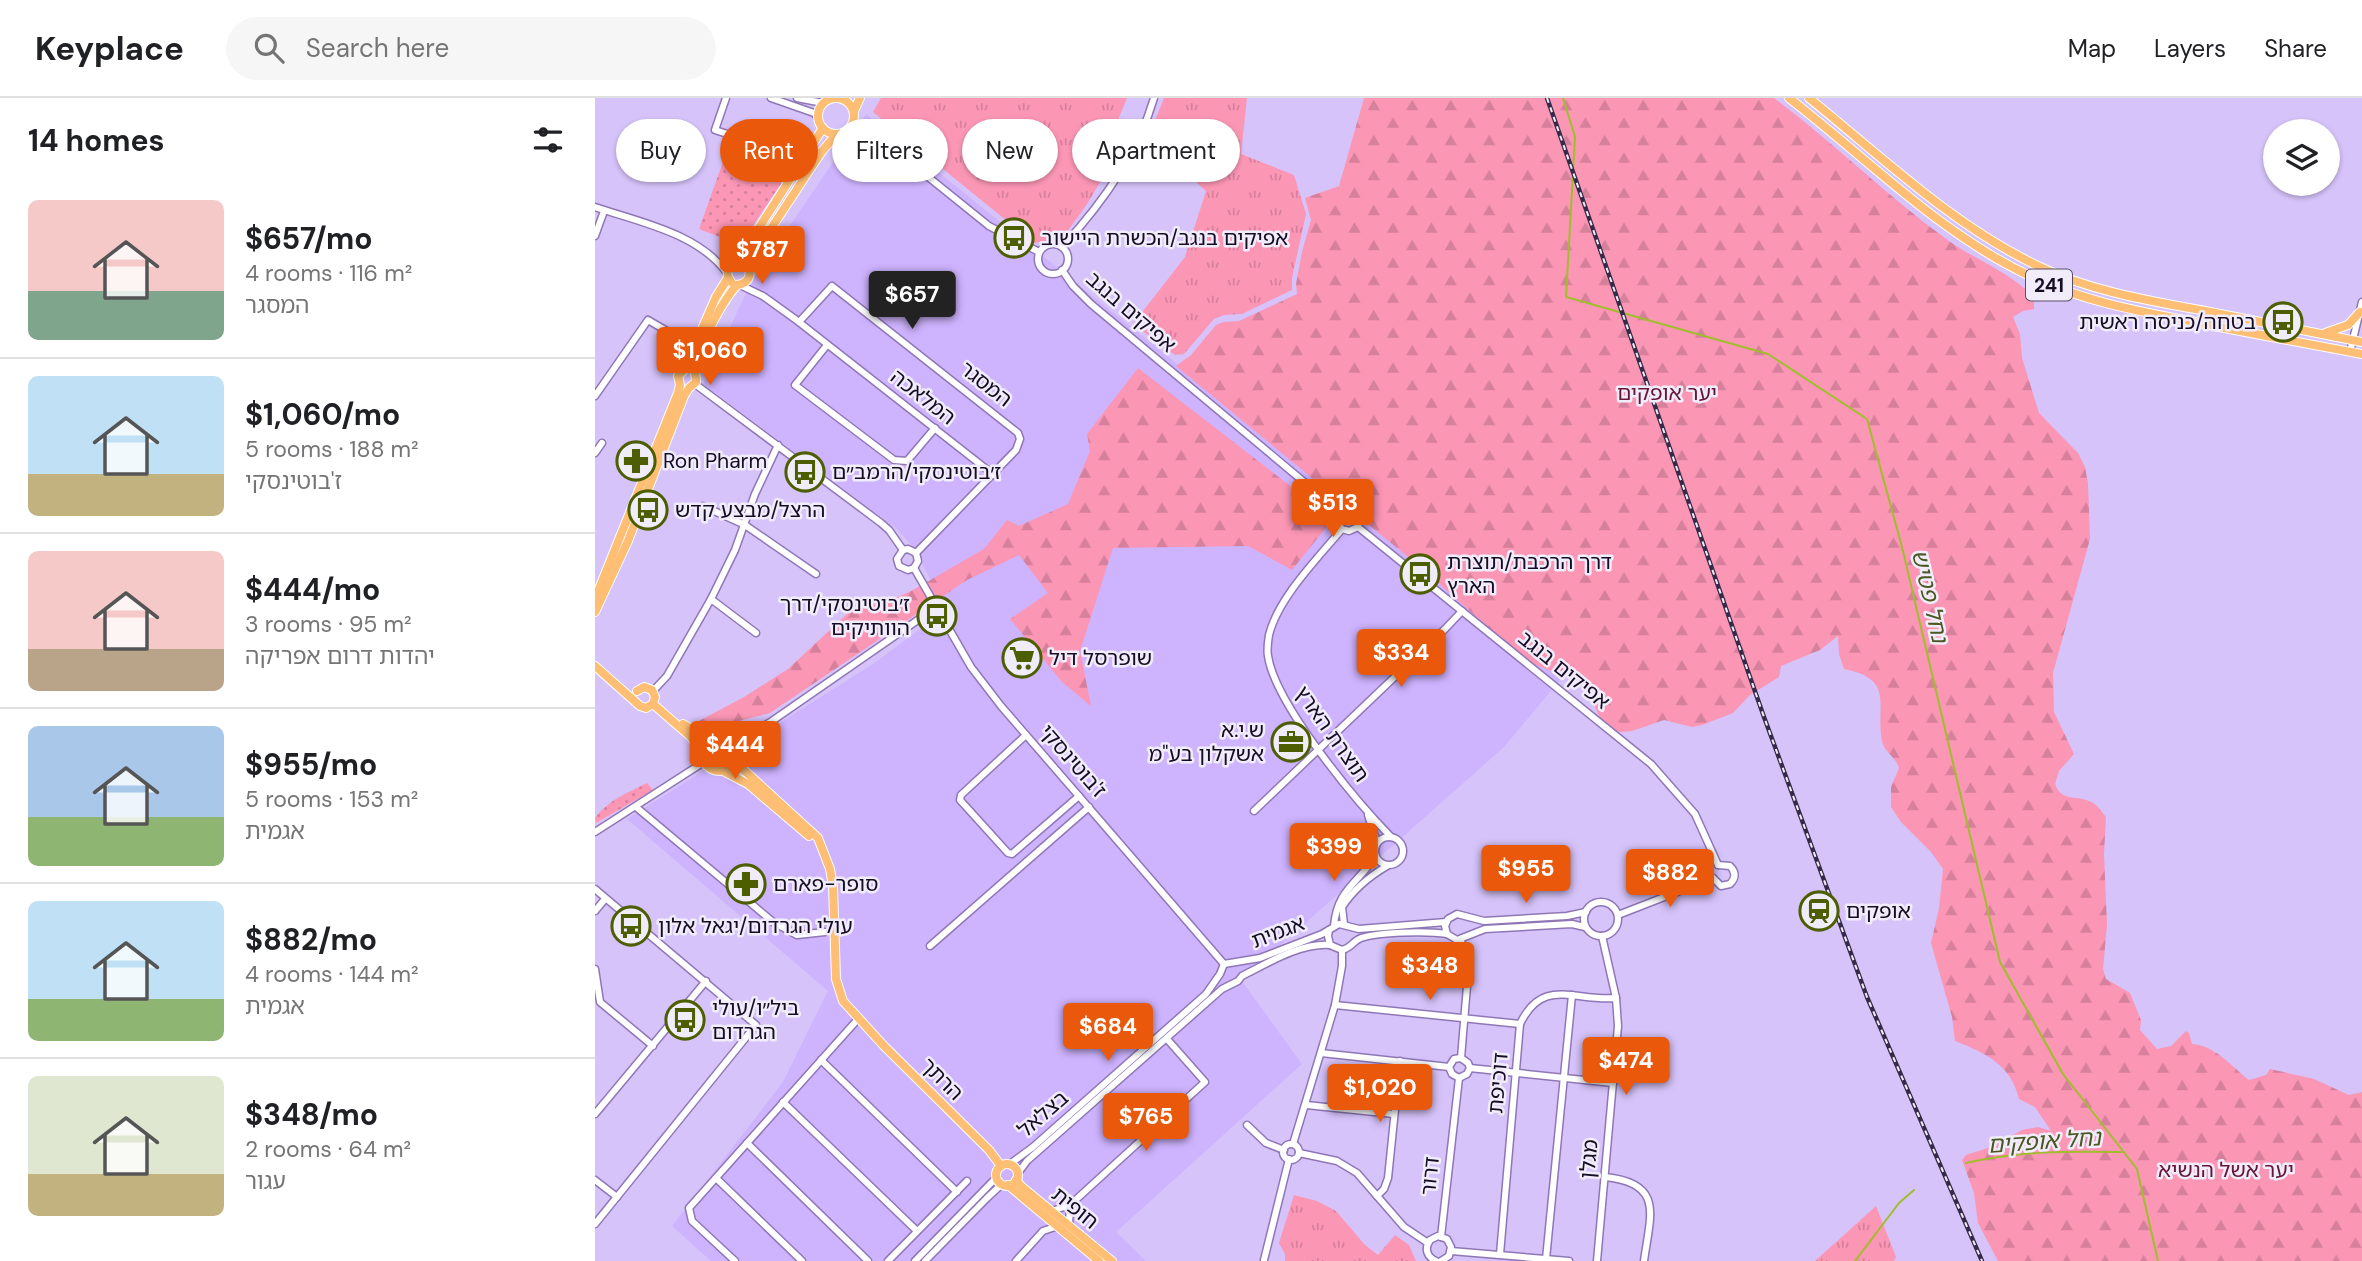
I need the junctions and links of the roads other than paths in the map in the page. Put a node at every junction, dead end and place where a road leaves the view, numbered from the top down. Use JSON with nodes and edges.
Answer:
{"nodes":[{"id":1,"x":726,"y":98,"type":"edge"},
{"id":2,"x":771,"y":98,"type":"edge"},
{"id":3,"x":797,"y":98,"type":"edge"},
{"id":4,"x":834,"y":98,"type":"edge"},
{"id":5,"x":841,"y":98,"type":"edge"},
{"id":6,"x":860,"y":98,"type":"edge"},
{"id":7,"x":1154,"y":98,"type":"edge"},
{"id":8,"x":1789,"y":98,"type":"edge"},
{"id":9,"x":1809,"y":98,"type":"edge"},
{"id":10,"x":823,"y":103,"type":"junction"},
{"id":11,"x":854,"y":111,"type":"junction"},
{"id":12,"x":818,"y":118,"type":"junction"},
{"id":13,"x":853,"y":119,"type":"edge"},
{"id":14,"x":823,"y":128,"type":"junction"},
{"id":15,"x":720,"y":132,"type":"edge"},
{"id":16,"x":832,"y":132,"type":"edge"},
{"id":17,"x":832,"y":140,"type":"edge"},
{"id":18,"x":934,"y":182,"type":"edge"},
{"id":19,"x":595,"y":207,"type":"edge"},
{"id":20,"x":604,"y":211,"type":"junction"},
{"id":21,"x":595,"y":236,"type":"edge"},
{"id":22,"x":1062,"y":247,"type":"junction"},
{"id":23,"x":1039,"y":252,"type":"junction"},
{"id":24,"x":707,"y":253,"type":"junction"},
{"id":25,"x":734,"y":263,"type":"junction"},
{"id":26,"x":747,"y":265,"type":"junction"},
{"id":27,"x":1062,"y":270,"type":"junction"},
{"id":28,"x":728,"y":275,"type":"junction"},
{"id":29,"x":749,"y":279,"type":"junction"},
{"id":30,"x":738,"y":285,"type":"junction"},
{"id":31,"x":763,"y":296,"type":"junction"},
{"id":32,"x":2361,"y":307,"type":"edge"},
{"id":33,"x":799,"y":323,"type":"junction"},
{"id":34,"x":2362,"y":325,"type":"edge"},
{"id":35,"x":2321,"y":334,"type":"junction"},
{"id":36,"x":2357,"y":341,"type":"edge"},
{"id":37,"x":827,"y":345,"type":"junction"},
{"id":38,"x":694,"y":347,"type":"junction"},
{"id":39,"x":2350,"y":352,"type":"junction"},
{"id":40,"x":2362,"y":354,"type":"edge"},
{"id":41,"x":684,"y":370,"type":"junction"},
{"id":42,"x":694,"y":372,"type":"junction"},
{"id":43,"x":688,"y":386,"type":"junction"},
{"id":44,"x":595,"y":396,"type":"edge"},
{"id":45,"x":935,"y":428,"type":"junction"},
{"id":46,"x":602,"y":443,"type":"dead end"},
{"id":47,"x":778,"y":445,"type":"junction"},
{"id":48,"x":595,"y":453,"type":"edge"},
{"id":49,"x":994,"y":475,"type":"junction"},
{"id":50,"x":703,"y":506,"type":"dead end"},
{"id":51,"x":1340,"y":512,"type":"junction"},
{"id":52,"x":745,"y":525,"type":"junction"},
{"id":53,"x":1359,"y":527,"type":"junction"},
{"id":54,"x":1342,"y":529,"type":"junction"},
{"id":55,"x":902,"y":550,"type":"junction"},
{"id":56,"x":916,"y":553,"type":"junction"},
{"id":57,"x":914,"y":568,"type":"junction"},
{"id":58,"x":816,"y":574,"type":"dead end"},
{"id":59,"x":601,"y":585,"type":"edge"},
{"id":60,"x":595,"y":599,"type":"edge"},
{"id":61,"x":711,"y":599,"type":"junction"},
{"id":62,"x":938,"y":606,"type":"junction"},
{"id":63,"x":1462,"y":611,"type":"junction"},
{"id":64,"x":595,"y":612,"type":"edge"},
{"id":65,"x":756,"y":632,"type":"dead end"},
{"id":66,"x":596,"y":666,"type":"edge"},
{"id":67,"x":653,"y":691,"type":"junction"},
{"id":68,"x":637,"y":696,"type":"junction"},
{"id":69,"x":653,"y":704,"type":"junction"},
{"id":70,"x":665,"y":713,"type":"junction"},
{"id":71,"x":1027,"y":735,"type":"junction"},
{"id":72,"x":711,"y":740,"type":"junction"},
{"id":73,"x":733,"y":745,"type":"junction"},
{"id":74,"x":1318,"y":748,"type":"junction"},
{"id":75,"x":703,"y":758,"type":"junction"},
{"id":76,"x":734,"y":761,"type":"junction"},
{"id":77,"x":723,"y":771,"type":"junction"},
{"id":78,"x":1079,"y":796,"type":"junction"},
{"id":79,"x":636,"y":807,"type":"junction"},
{"id":80,"x":1089,"y":807,"type":"junction"},
{"id":81,"x":1254,"y":811,"type":"dead end"},
{"id":82,"x":1367,"y":813,"type":"junction"},
{"id":83,"x":595,"y":832,"type":"edge"},
{"id":84,"x":1391,"y":837,"type":"junction"},
{"id":85,"x":1377,"y":842,"type":"junction"},
{"id":86,"x":825,"y":854,"type":"junction"},
{"id":87,"x":1375,"y":857,"type":"junction"},
{"id":88,"x":1387,"y":865,"type":"junction"},
{"id":89,"x":1718,"y":865,"type":"junction"},
{"id":90,"x":1713,"y":878,"type":"junction"},
{"id":91,"x":595,"y":890,"type":"edge"},
{"id":92,"x":605,"y":899,"type":"junction"},
{"id":93,"x":595,"y":911,"type":"edge"},
{"id":94,"x":1585,"y":912,"type":"junction"},
{"id":95,"x":1618,"y":915,"type":"junction"},
{"id":96,"x":1468,"y":918,"type":"junction"},
{"id":97,"x":1446,"y":922,"type":"junction"},
{"id":98,"x":1344,"y":924,"type":"junction"},
{"id":99,"x":1585,"y":926,"type":"junction"},
{"id":100,"x":1332,"y":928,"type":"junction"},
{"id":101,"x":1351,"y":928,"type":"junction"},
{"id":102,"x":825,"y":932,"type":"dead end"},
{"id":103,"x":1470,"y":933,"type":"junction"},
{"id":104,"x":1447,"y":934,"type":"junction"},
{"id":105,"x":1602,"y":936,"type":"junction"},
{"id":106,"x":1461,"y":940,"type":"junction"},
{"id":107,"x":1354,"y":941,"type":"junction"},
{"id":108,"x":1330,"y":945,"type":"junction"},
{"id":109,"x":930,"y":946,"type":"dead end"},
{"id":110,"x":1342,"y":950,"type":"junction"},
{"id":111,"x":1238,"y":963,"type":"junction"},
{"id":112,"x":1224,"y":964,"type":"junction"},
{"id":113,"x":595,"y":969,"type":"edge"},
{"id":114,"x":1220,"y":974,"type":"junction"},
{"id":115,"x":1242,"y":976,"type":"junction"},
{"id":116,"x":706,"y":981,"type":"junction"},
{"id":117,"x":1231,"y":983,"type":"junction"},
{"id":118,"x":1572,"y":995,"type":"junction"},
{"id":119,"x":1616,"y":998,"type":"junction"},
{"id":120,"x":1335,"y":1005,"type":"junction"},
{"id":121,"x":858,"y":1018,"type":"junction"},
{"id":122,"x":1464,"y":1019,"type":"junction"},
{"id":123,"x":1520,"y":1024,"type":"junction"},
{"id":124,"x":1167,"y":1039,"type":"junction"},
{"id":125,"x":653,"y":1046,"type":"junction"},
{"id":126,"x":1321,"y":1053,"type":"junction"},
{"id":127,"x":1461,"y":1058,"type":"junction"},
{"id":128,"x":821,"y":1060,"type":"junction"},
{"id":129,"x":1400,"y":1061,"type":"junction"},
{"id":130,"x":1449,"y":1067,"type":"junction"},
{"id":131,"x":1469,"y":1069,"type":"junction"},
{"id":132,"x":1517,"y":1073,"type":"junction"},
{"id":133,"x":1459,"y":1078,"type":"junction"},
{"id":134,"x":1565,"y":1078,"type":"junction"},
{"id":135,"x":1613,"y":1083,"type":"junction"},
{"id":136,"x":783,"y":1102,"type":"junction"},
{"id":137,"x":1306,"y":1105,"type":"junction"},
{"id":138,"x":595,"y":1114,"type":"edge"},
{"id":139,"x":1394,"y":1114,"type":"junction"},
{"id":140,"x":1247,"y":1125,"type":"dead end"},
{"id":141,"x":747,"y":1143,"type":"junction"},
{"id":142,"x":1293,"y":1144,"type":"junction"},
{"id":143,"x":1284,"y":1150,"type":"junction"},
{"id":144,"x":1299,"y":1153,"type":"junction"},
{"id":145,"x":1289,"y":1159,"type":"junction"},
{"id":146,"x":1005,"y":1165,"type":"junction"},
{"id":147,"x":1605,"y":1177,"type":"junction"},
{"id":148,"x":716,"y":1178,"type":"junction"},
{"id":149,"x":595,"y":1180,"type":"edge"},
{"id":150,"x":1008,"y":1180,"type":"junction"},
{"id":151,"x":967,"y":1181,"type":"dead end"},
{"id":152,"x":957,"y":1192,"type":"junction"},
{"id":153,"x":1377,"y":1196,"type":"junction"},
{"id":154,"x":617,"y":1197,"type":"junction"},
{"id":155,"x":1070,"y":1205,"type":"junction"},
{"id":156,"x":1049,"y":1214,"type":"junction"},
{"id":157,"x":595,"y":1224,"type":"edge"},
{"id":158,"x":1069,"y":1225,"type":"junction"},
{"id":159,"x":1058,"y":1226,"type":"junction"},
{"id":160,"x":918,"y":1231,"type":"junction"},
{"id":161,"x":1043,"y":1231,"type":"junction"},
{"id":162,"x":1441,"y":1237,"type":"junction"},
{"id":163,"x":1428,"y":1243,"type":"junction"},
{"id":164,"x":1451,"y":1251,"type":"junction"},
{"id":165,"x":1500,"y":1254,"type":"junction"},
{"id":166,"x":1546,"y":1259,"type":"junction"},
{"id":167,"x":734,"y":1261,"type":"edge"},
{"id":168,"x":802,"y":1261,"type":"edge"},
{"id":169,"x":868,"y":1261,"type":"edge"},
{"id":170,"x":888,"y":1261,"type":"edge"},
{"id":171,"x":915,"y":1261,"type":"edge"},
{"id":172,"x":925,"y":1261,"type":"edge"},
{"id":173,"x":1016,"y":1261,"type":"edge"},
{"id":174,"x":1099,"y":1261,"type":"edge"},
{"id":175,"x":1112,"y":1261,"type":"edge"},
{"id":176,"x":1262,"y":1261,"type":"edge"},
{"id":177,"x":1436,"y":1261,"type":"edge"},
{"id":178,"x":1441,"y":1261,"type":"edge"},
{"id":179,"x":1569,"y":1261,"type":"edge"},
{"id":180,"x":1597,"y":1261,"type":"edge"},
{"id":181,"x":1644,"y":1261,"type":"edge"}],
"edges":[{"from":1,"to":15,"type":"street"},
{"from":2,"to":12,"type":"street"},
{"from":3,"to":10,"type":"street"},
{"from":4,"to":5,"type":"main road"},
{"from":4,"to":10,"type":"main road"},
{"from":5,"to":11,"type":"main road"},
{"from":6,"to":11,"type":"main road"},
{"from":7,"to":22,"type":"street"},
{"from":8,"to":39,"type":"main road","number":"241"},
{"from":9,"to":35,"type":"main road","number":"241"},
{"from":10,"to":12,"type":"main road"},
{"from":11,"to":13,"type":"main road"},
{"from":12,"to":14,"type":"main road"},
{"from":14,"to":16,"type":"main road"},
{"from":14,"to":25,"type":"main road"},
{"from":17,"to":26,"type":"main road"},
{"from":18,"to":23,"type":"street"},
{"from":19,"to":20,"type":"street"},
{"from":20,"to":21,"type":"street"},
{"from":20,"to":24,"type":"street"},
{"from":22,"to":23,"type":"street"},
{"from":22,"to":27,"type":"street"},
{"from":23,"to":27,"type":"street"},
{"from":24,"to":25,"type":"street"},
{"from":24,"to":28,"type":"street"},
{"from":25,"to":26,"type":"main road"},
{"from":25,"to":28,"type":"main road"},
{"from":26,"to":29,"type":"main road"},
{"from":27,"to":51,"type":"street","name":"אפיקים בנגב"},
{"from":28,"to":30,"type":"main road"},
{"from":28,"to":38,"type":"main road"},
{"from":29,"to":30,"type":"main road"},
{"from":29,"to":31,"type":"street","name":"המלאכה"},
{"from":30,"to":31,"type":"street","name":"המלאכה"},
{"from":30,"to":42,"type":"main road"},
{"from":31,"to":33,"type":"street","name":"המלאכה"},
{"from":32,"to":34,"type":"main road"},
{"from":32,"to":35,"type":"main road"},
{"from":32,"to":36,"type":"street"},
{"from":33,"to":37,"type":"street","name":"המלאכה"},
{"from":33,"to":49,"type":"street","name":"המסגר"},
{"from":35,"to":36,"type":"main road","number":"241"},
{"from":36,"to":39,"type":"street"},
{"from":37,"to":45,"type":"street","name":"המלאכה"},
{"from":37,"to":45,"type":"street"},
{"from":38,"to":41,"type":"main road"},
{"from":38,"to":44,"type":"street"},
{"from":39,"to":40,"type":"main road","number":"241"},
{"from":41,"to":42,"type":"main road"},
{"from":41,"to":43,"type":"main road"},
{"from":42,"to":43,"type":"main road"},
{"from":43,"to":47,"type":"street"},
{"from":43,"to":59,"type":"main road"},
{"from":45,"to":49,"type":"street","name":"המלאכה"},
{"from":46,"to":48,"type":"street"},
{"from":47,"to":52,"type":"street"},
{"from":47,"to":55,"type":"street"},
{"from":49,"to":56,"type":"street"},
{"from":50,"to":52,"type":"street"},
{"from":51,"to":53,"type":"street"},
{"from":51,"to":54,"type":"street"},
{"from":52,"to":58,"type":"street"},
{"from":52,"to":61,"type":"street"},
{"from":53,"to":54,"type":"street"},
{"from":53,"to":63,"type":"street","name":"אפיקים בנגב"},
{"from":54,"to":74,"type":"street","name":"תוצרת הארץ"},
{"from":55,"to":56,"type":"street"},
{"from":55,"to":57,"type":"street"},
{"from":56,"to":57,"type":"street"},
{"from":57,"to":62,"type":"street","name":"ז'בוטינסקי"},
{"from":59,"to":60,"type":"main road"},
{"from":59,"to":64,"type":"main road"},
{"from":61,"to":65,"type":"street"},
{"from":61,"to":67,"type":"street"},
{"from":62,"to":71,"type":"street","name":"ז'בוטינסקי"},
{"from":62,"to":73,"type":"street"},
{"from":63,"to":74,"type":"street"},
{"from":63,"to":89,"type":"street","name":"אפיקים בנגב"},
{"from":66,"to":68,"type":"main road"},
{"from":67,"to":68,"type":"main road"},
{"from":67,"to":69,"type":"main road"},
{"from":68,"to":69,"type":"main road"},
{"from":69,"to":70,"type":"main road"},
{"from":70,"to":72,"type":"main road"},
{"from":70,"to":75,"type":"main road"},
{"from":71,"to":78,"type":"street","name":"ז'בוטינסקי"},
{"from":71,"to":78,"type":"street"},
{"from":72,"to":73,"type":"main road"},
{"from":72,"to":75,"type":"main road"},
{"from":73,"to":76,"type":"main road"},
{"from":74,"to":81,"type":"street"},
{"from":74,"to":82,"type":"street","name":"תוצרת הארץ"},
{"from":75,"to":77,"type":"main road"},
{"from":75,"to":79,"type":"street"},
{"from":76,"to":77,"type":"main road"},
{"from":76,"to":86,"type":"main road"},
{"from":77,"to":86,"type":"main road"},
{"from":78,"to":80,"type":"street","name":"ז'בוטינסקי"},
{"from":79,"to":83,"type":"street"},
{"from":79,"to":102,"type":"street"},
{"from":80,"to":109,"type":"street"},
{"from":80,"to":112,"type":"street","name":"ז'בוטינסקי"},
{"from":82,"to":84,"type":"street","name":"תוצרת הארץ"},
{"from":82,"to":85,"type":"street","name":"תוצרת הארץ"},
{"from":84,"to":85,"type":"street"},
{"from":84,"to":88,"type":"street"},
{"from":85,"to":87,"type":"street"},
{"from":86,"to":121,"type":"main road","name":"הרתך"},
{"from":87,"to":88,"type":"street"},
{"from":87,"to":100,"type":"street"},
{"from":88,"to":98,"type":"street"},
{"from":89,"to":90,"type":"street"},
{"from":89,"to":90,"type":"street"},
{"from":90,"to":95,"type":"street"},
{"from":91,"to":92,"type":"street"},
{"from":92,"to":93,"type":"street"},
{"from":92,"to":116,"type":"street"},
{"from":94,"to":95,"type":"street"},
{"from":94,"to":96,"type":"street"},
{"from":94,"to":99,"type":"street"},
{"from":95,"to":105,"type":"street"},
{"from":96,"to":97,"type":"street"},
{"from":96,"to":103,"type":"street"},
{"from":97,"to":101,"type":"street"},
{"from":97,"to":104,"type":"street"},
{"from":98,"to":100,"type":"street"},
{"from":98,"to":101,"type":"street"},
{"from":99,"to":103,"type":"street"},
{"from":99,"to":105,"type":"street"},
{"from":100,"to":108,"type":"street"},
{"from":100,"to":111,"type":"street","name":"אגמית"},
{"from":101,"to":107,"type":"street"},
{"from":103,"to":106,"type":"street"},
{"from":104,"to":106,"type":"street"},
{"from":104,"to":107,"type":"street"},
{"from":105,"to":119,"type":"street","name":"מגלן"},
{"from":106,"to":122,"type":"street"},
{"from":107,"to":110,"type":"street"},
{"from":108,"to":110,"type":"street"},
{"from":108,"to":115,"type":"street","name":"אגמית"},
{"from":110,"to":120,"type":"street"},
{"from":111,"to":112,"type":"street"},
{"from":111,"to":115,"type":"street"},
{"from":112,"to":114,"type":"street"},
{"from":113,"to":125,"type":"street"},
{"from":114,"to":117,"type":"street"},
{"from":114,"to":146,"type":"street","name":"בצלאל"},
{"from":115,"to":117,"type":"street"},
{"from":116,"to":125,"type":"street"},
{"from":116,"to":154,"type":"street"},
{"from":117,"to":124,"type":"street","name":"בצלאל"},
{"from":118,"to":119,"type":"street","name":"דוכיפת"},
{"from":118,"to":123,"type":"street","name":"דוכיפת"},
{"from":118,"to":134,"type":"street"},
{"from":119,"to":135,"type":"street","name":"מגלן"},
{"from":120,"to":122,"type":"street"},
{"from":120,"to":126,"type":"street"},
{"from":121,"to":128,"type":"street"},
{"from":121,"to":146,"type":"main road","name":"הרתך"},
{"from":122,"to":123,"type":"street"},
{"from":122,"to":127,"type":"street"},
{"from":123,"to":132,"type":"street","name":"דוכיפת"},
{"from":124,"to":150,"type":"street","name":"בצלאל"},
{"from":124,"to":155,"type":"street"},
{"from":125,"to":138,"type":"street"},
{"from":126,"to":129,"type":"street"},
{"from":126,"to":137,"type":"street"},
{"from":127,"to":130,"type":"street"},
{"from":127,"to":131,"type":"street"},
{"from":128,"to":136,"type":"street"},
{"from":128,"to":152,"type":"street"},
{"from":129,"to":130,"type":"street"},
{"from":129,"to":139,"type":"street"},
{"from":130,"to":133,"type":"street"},
{"from":131,"to":132,"type":"street"},
{"from":131,"to":133,"type":"street"},
{"from":132,"to":134,"type":"street"},
{"from":132,"to":165,"type":"street","name":"דוכיפת"},
{"from":133,"to":162,"type":"street","name":"דרור"},
{"from":134,"to":135,"type":"street"},
{"from":134,"to":166,"type":"street"},
{"from":135,"to":147,"type":"street","name":"מגלן"},
{"from":136,"to":141,"type":"street"},
{"from":136,"to":160,"type":"street"},
{"from":137,"to":139,"type":"street"},
{"from":137,"to":142,"type":"street"},
{"from":139,"to":153,"type":"street"},
{"from":140,"to":143,"type":"street"},
{"from":141,"to":148,"type":"street"},
{"from":141,"to":169,"type":"street"},
{"from":142,"to":143,"type":"street"},
{"from":142,"to":144,"type":"street"},
{"from":143,"to":145,"type":"street"},
{"from":144,"to":145,"type":"street"},
{"from":144,"to":153,"type":"street"},
{"from":145,"to":176,"type":"street"},
{"from":146,"to":150,"type":"main road"},
{"from":146,"to":150,"type":"main road","name":"הרתך"},
{"from":147,"to":180,"type":"street","name":"מגלן"},
{"from":147,"to":181,"type":"street"},
{"from":148,"to":167,"type":"street"},
{"from":148,"to":168,"type":"street"},
{"from":149,"to":154,"type":"street"},
{"from":150,"to":156,"type":"main road","name":"חופית"},
{"from":150,"to":171,"type":"street","name":"בצלאל"},
{"from":150,"to":172,"type":"street","name":"בצלאל"},
{"from":151,"to":152,"type":"street"},
{"from":152,"to":160,"type":"street"},
{"from":153,"to":163,"type":"street"},
{"from":154,"to":157,"type":"street"},
{"from":155,"to":156,"type":"street"},
{"from":155,"to":158,"type":"street"},
{"from":156,"to":158,"type":"main road","name":"חופית"},
{"from":156,"to":159,"type":"main road","name":"חופית"},
{"from":156,"to":161,"type":"street"},
{"from":158,"to":175,"type":"main road","name":"חופית"},
{"from":159,"to":161,"type":"street"},
{"from":159,"to":174,"type":"main road","name":"חופית"},
{"from":160,"to":170,"type":"street"},
{"from":161,"to":173,"type":"street"},
{"from":162,"to":163,"type":"street"},
{"from":162,"to":164,"type":"street"},
{"from":163,"to":177,"type":"street"},
{"from":164,"to":165,"type":"street"},
{"from":164,"to":178,"type":"street"},
{"from":165,"to":166,"type":"street"},
{"from":166,"to":179,"type":"street"}]}
